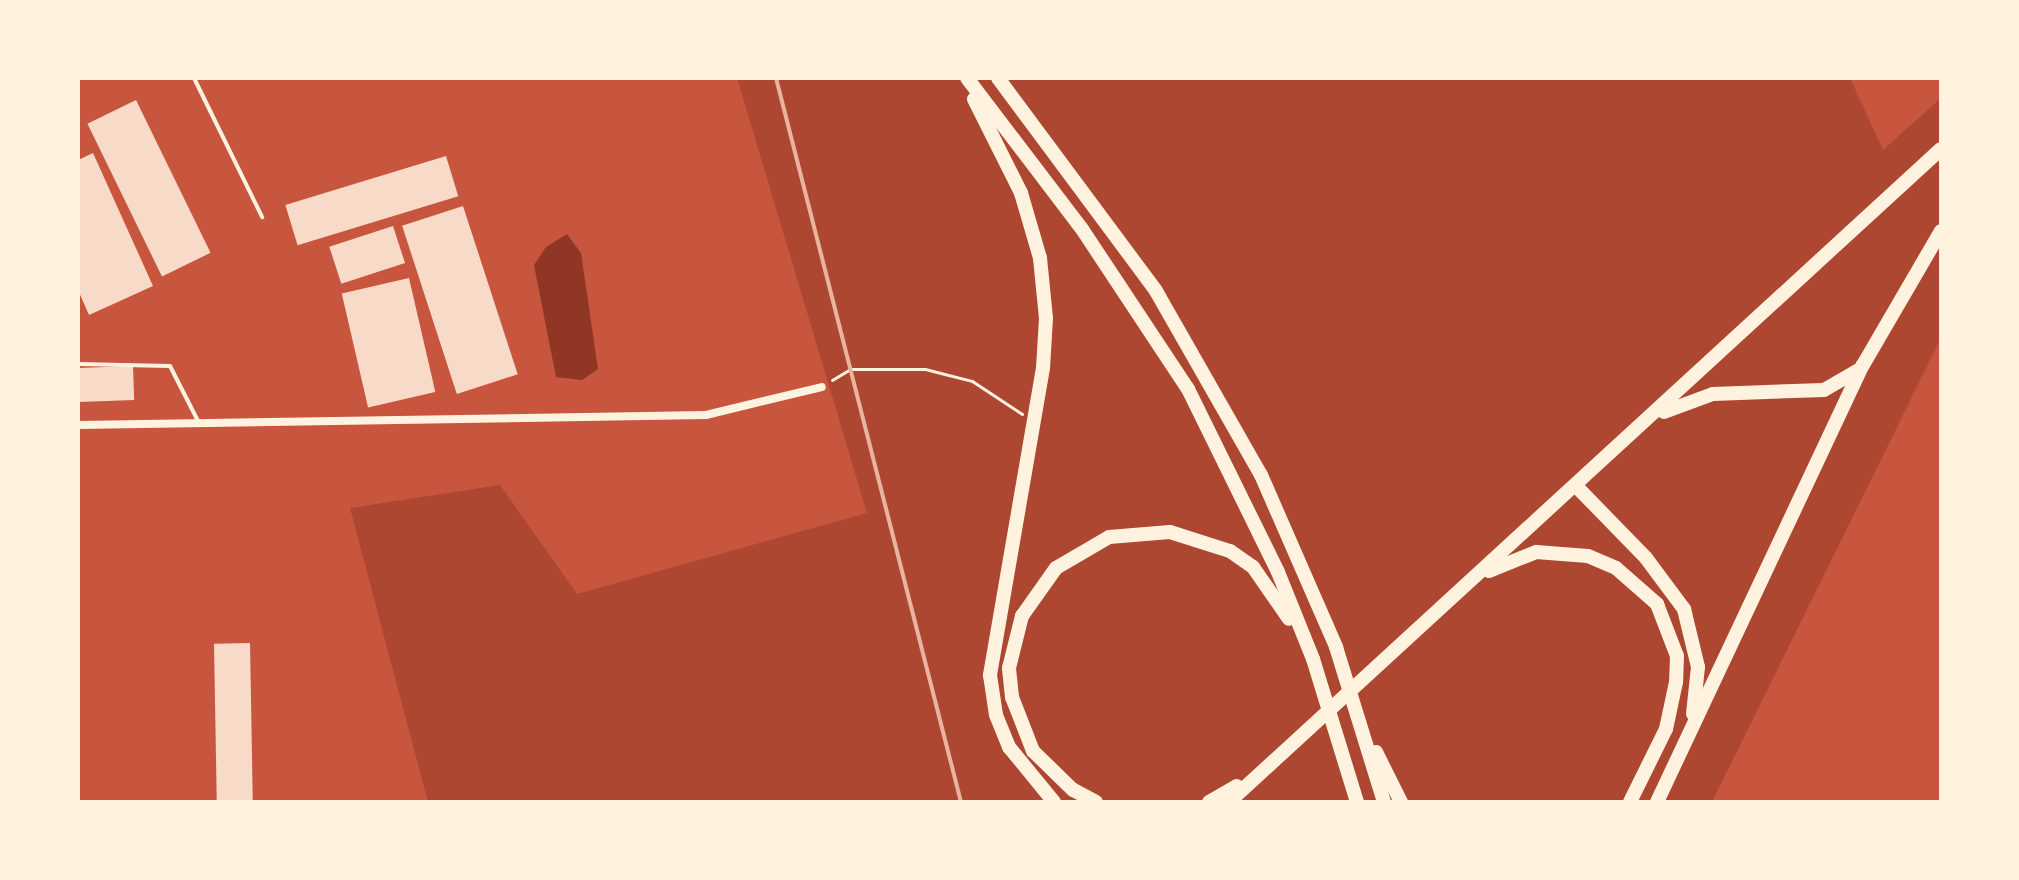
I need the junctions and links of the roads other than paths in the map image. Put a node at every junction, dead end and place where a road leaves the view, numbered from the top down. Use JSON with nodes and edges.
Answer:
{"nodes":[{"id":1,"x":194,"y":78,"type":"edge"},
{"id":2,"x":964,"y":78,"type":"edge"},
{"id":3,"x":998,"y":78,"type":"edge"},
{"id":4,"x":1941,"y":149,"type":"edge"},
{"id":5,"x":262,"y":217,"type":"dead end"},
{"id":6,"x":1941,"y":231,"type":"edge"},
{"id":7,"x":78,"y":364,"type":"edge"},
{"id":8,"x":1863,"y":365,"type":"junction"},
{"id":9,"x":822,"y":387,"type":"road end"},
{"id":10,"x":1650,"y":420,"type":"junction"},
{"id":11,"x":199,"y":423,"type":"junction"},
{"id":12,"x":78,"y":425,"type":"edge"},
{"id":13,"x":1576,"y":486,"type":"junction"},
{"id":14,"x":1474,"y":579,"type":"junction"},
{"id":15,"x":1313,"y":659,"type":"junction"},
{"id":16,"x":1359,"y":718,"type":"junction"},
{"id":17,"x":1688,"y":738,"type":"junction"},
{"id":18,"x":1283,"y":753,"type":"junction"},
{"id":19,"x":1054,"y":802,"type":"edge"},
{"id":20,"x":1096,"y":802,"type":"edge"},
{"id":21,"x":1209,"y":802,"type":"edge"},
{"id":22,"x":1229,"y":802,"type":"edge"},
{"id":23,"x":1357,"y":802,"type":"edge"},
{"id":24,"x":1384,"y":802,"type":"edge"},
{"id":25,"x":1401,"y":802,"type":"edge"},
{"id":26,"x":1630,"y":802,"type":"edge"},
{"id":27,"x":1657,"y":802,"type":"edge"}],
"edges":[{"from":1,"to":5,"type":"lane"},
{"from":2,"to":15,"type":"main road"},
{"from":2,"to":19,"type":"main road"},
{"from":3,"to":16,"type":"main road"},
{"from":4,"to":10,"type":"main road"},
{"from":6,"to":8,"type":"main road"},
{"from":7,"to":11,"type":"lane"},
{"from":8,"to":10,"type":"main road"},
{"from":8,"to":17,"type":"main road"},
{"from":9,"to":11,"type":"street"},
{"from":10,"to":13,"type":"main road"},
{"from":11,"to":12,"type":"street"},
{"from":13,"to":14,"type":"main road"},
{"from":13,"to":17,"type":"main road"},
{"from":14,"to":18,"type":"main road"},
{"from":14,"to":26,"type":"main road"},
{"from":15,"to":20,"type":"main road"},
{"from":15,"to":23,"type":"main road"},
{"from":16,"to":24,"type":"main road"},
{"from":16,"to":25,"type":"main road"},
{"from":17,"to":27,"type":"main road"},
{"from":18,"to":21,"type":"main road"},
{"from":18,"to":22,"type":"main road"}]}
